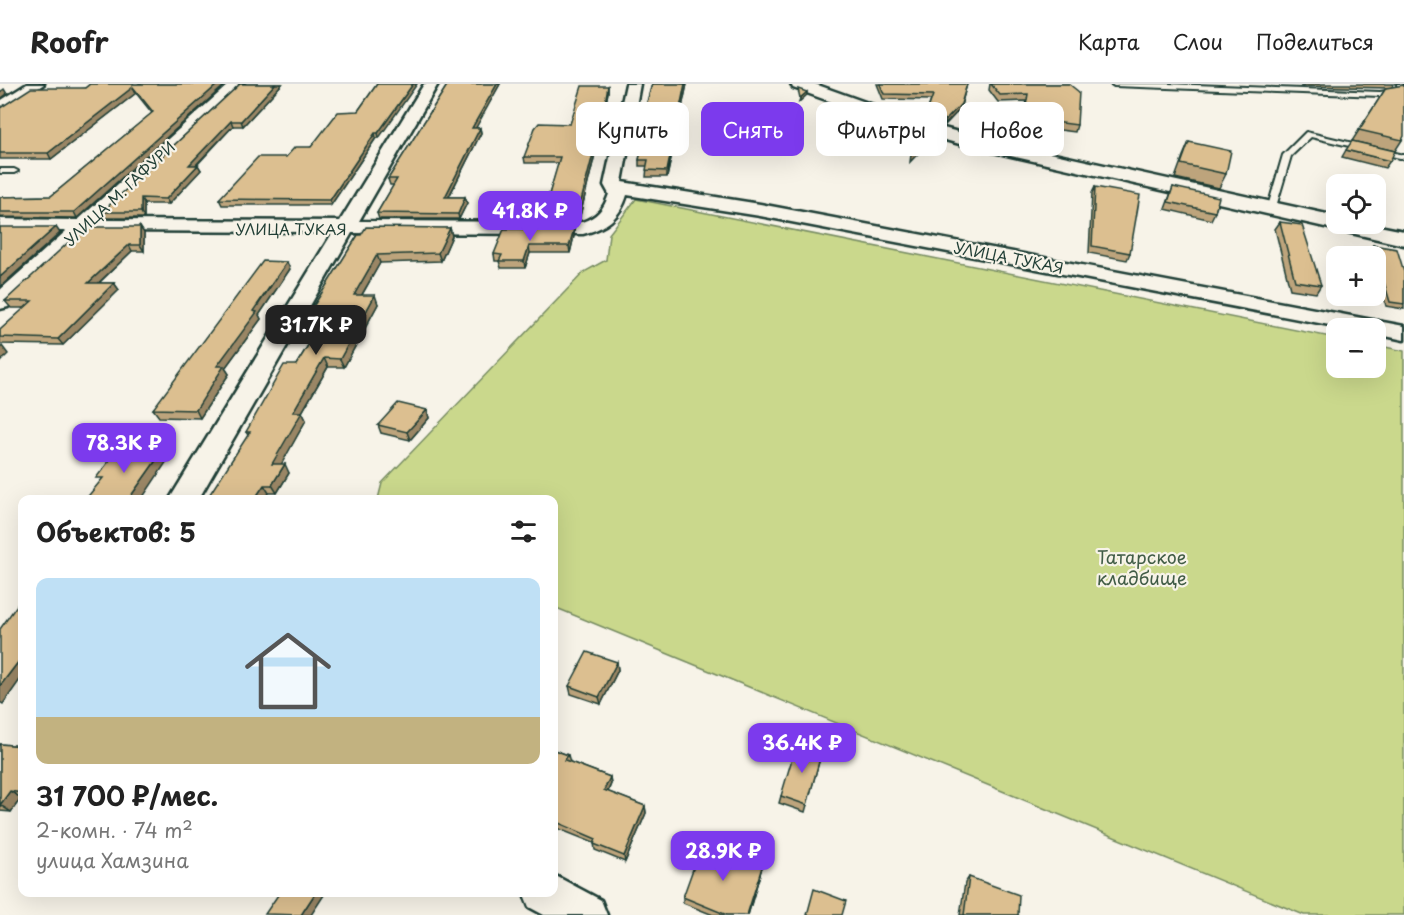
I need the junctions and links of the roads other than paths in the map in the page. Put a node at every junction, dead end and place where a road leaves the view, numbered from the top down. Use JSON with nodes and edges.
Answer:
{"nodes":[{"id":1,"x":37,"y":84,"type":"edge"},
{"id":2,"x":237,"y":84,"type":"edge"},
{"id":3,"x":431,"y":84,"type":"edge"},
{"id":4,"x":633,"y":84,"type":"edge"},
{"id":5,"x":799,"y":84,"type":"edge"},
{"id":6,"x":1114,"y":84,"type":"edge"},
{"id":7,"x":1400,"y":84,"type":"edge"},
{"id":8,"x":0,"y":108,"type":"edge"},
{"id":9,"x":1404,"y":157,"type":"edge"},
{"id":10,"x":0,"y":171,"type":"edge"},
{"id":11,"x":14,"y":171,"type":"dead end"},
{"id":12,"x":613,"y":185,"type":"junction"},
{"id":13,"x":1271,"y":210,"type":"junction"},
{"id":14,"x":0,"y":225,"type":"edge"},
{"id":15,"x":82,"y":227,"type":"junction"},
{"id":16,"x":343,"y":229,"type":"junction"},
{"id":17,"x":1404,"y":238,"type":"edge"},
{"id":18,"x":0,"y":302,"type":"edge"},
{"id":19,"x":1404,"y":333,"type":"edge"},
{"id":20,"x":186,"y":495,"type":"edge"},
{"id":21,"x":553,"y":897,"type":"edge"},
{"id":22,"x":586,"y":915,"type":"edge"}],
"edges":[{"from":1,"to":8,"type":"street"},
{"from":2,"to":15,"type":"street","name":"УЛИЦА М. ГАФУРИ"},
{"from":3,"to":16,"type":"street"},
{"from":4,"to":12,"type":"street"},
{"from":5,"to":13,"type":"street"},
{"from":6,"to":7,"type":"lane"},
{"from":9,"to":13,"type":"lane"},
{"from":10,"to":11,"type":"lane"},
{"from":12,"to":16,"type":"street","name":"УЛИЦА ТУКАЯ"},
{"from":12,"to":19,"type":"street","name":"УЛИЦА ТУКАЯ"},
{"from":13,"to":17,"type":"street"},
{"from":14,"to":15,"type":"street","name":"УЛИЦА ТУКАЯ"},
{"from":15,"to":16,"type":"street","name":"УЛИЦА ТУКАЯ"},
{"from":15,"to":18,"type":"street","name":"УЛИЦА М. ГАФУРИ"},
{"from":16,"to":20,"type":"street"},
{"from":21,"to":22,"type":"street"}]}
